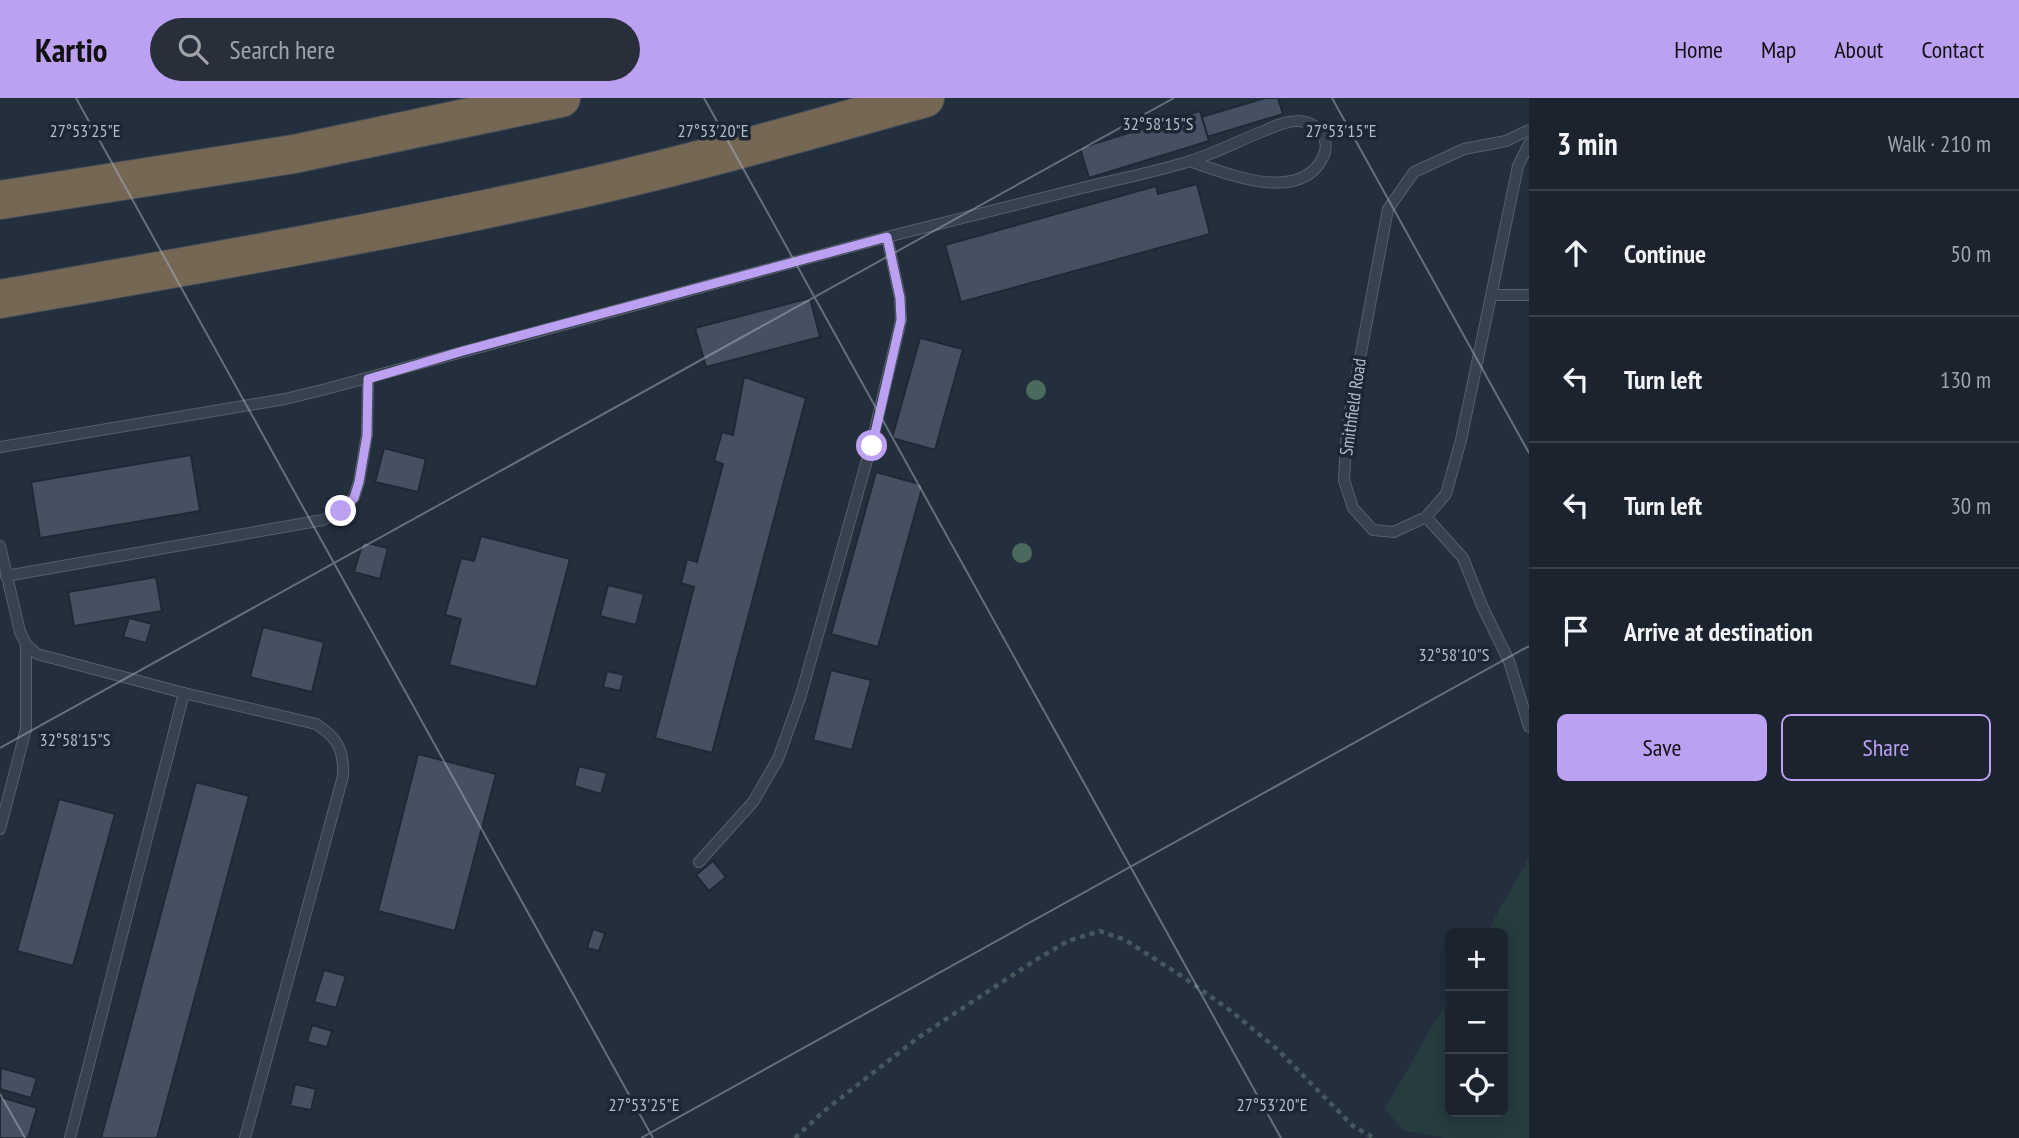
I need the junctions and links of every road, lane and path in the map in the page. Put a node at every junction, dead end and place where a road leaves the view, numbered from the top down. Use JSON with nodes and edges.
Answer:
{"nodes":[{"id":1,"x":561,"y":98,"type":"edge"},
{"id":2,"x":925,"y":98,"type":"edge"},
{"id":3,"x":1529,"y":130,"type":"edge"},
{"id":4,"x":1529,"y":144,"type":"edge"},
{"id":5,"x":1189,"y":161,"type":"junction"},
{"id":6,"x":0,"y":200,"type":"edge"},
{"id":7,"x":887,"y":237,"type":"junction"},
{"id":8,"x":1492,"y":295,"type":"junction"},
{"id":9,"x":1529,"y":295,"type":"edge"},
{"id":10,"x":0,"y":299,"type":"edge"},
{"id":11,"x":368,"y":379,"type":"junction"},
{"id":12,"x":0,"y":447,"type":"edge"},
{"id":13,"x":1426,"y":517,"type":"junction"},
{"id":14,"x":0,"y":546,"type":"edge"},
{"id":15,"x":6,"y":576,"type":"junction"},
{"id":16,"x":26,"y":643,"type":"junction"},
{"id":17,"x":184,"y":692,"type":"junction"},
{"id":18,"x":1529,"y":727,"type":"edge"},
{"id":19,"x":0,"y":829,"type":"edge"},
{"id":20,"x":699,"y":862,"type":"dead end"},
{"id":21,"x":70,"y":1138,"type":"edge"},
{"id":22,"x":245,"y":1138,"type":"edge"},
{"id":23,"x":796,"y":1138,"type":"edge"},
{"id":24,"x":1374,"y":1138,"type":"edge"}],
"edges":[{"from":1,"to":6,"type":"highway"},
{"from":2,"to":10,"type":"highway"},
{"from":3,"to":13,"type":"lane","name":"Smithfield Road"},
{"from":4,"to":8,"type":"lane","name":"Smithfield Road"},
{"from":5,"to":5,"type":"lane"},
{"from":5,"to":7,"type":"lane"},
{"from":7,"to":11,"type":"lane"},
{"from":7,"to":20,"type":"lane"},
{"from":8,"to":9,"type":"lane"},
{"from":8,"to":13,"type":"lane","name":"Smithfield Road"},
{"from":11,"to":12,"type":"lane"},
{"from":11,"to":15,"type":"lane"},
{"from":13,"to":18,"type":"lane"},
{"from":14,"to":15,"type":"lane"},
{"from":15,"to":16,"type":"lane"},
{"from":16,"to":17,"type":"lane"},
{"from":16,"to":19,"type":"lane"},
{"from":17,"to":21,"type":"lane"},
{"from":17,"to":22,"type":"lane"},
{"from":23,"to":24,"type":"path"}]}
